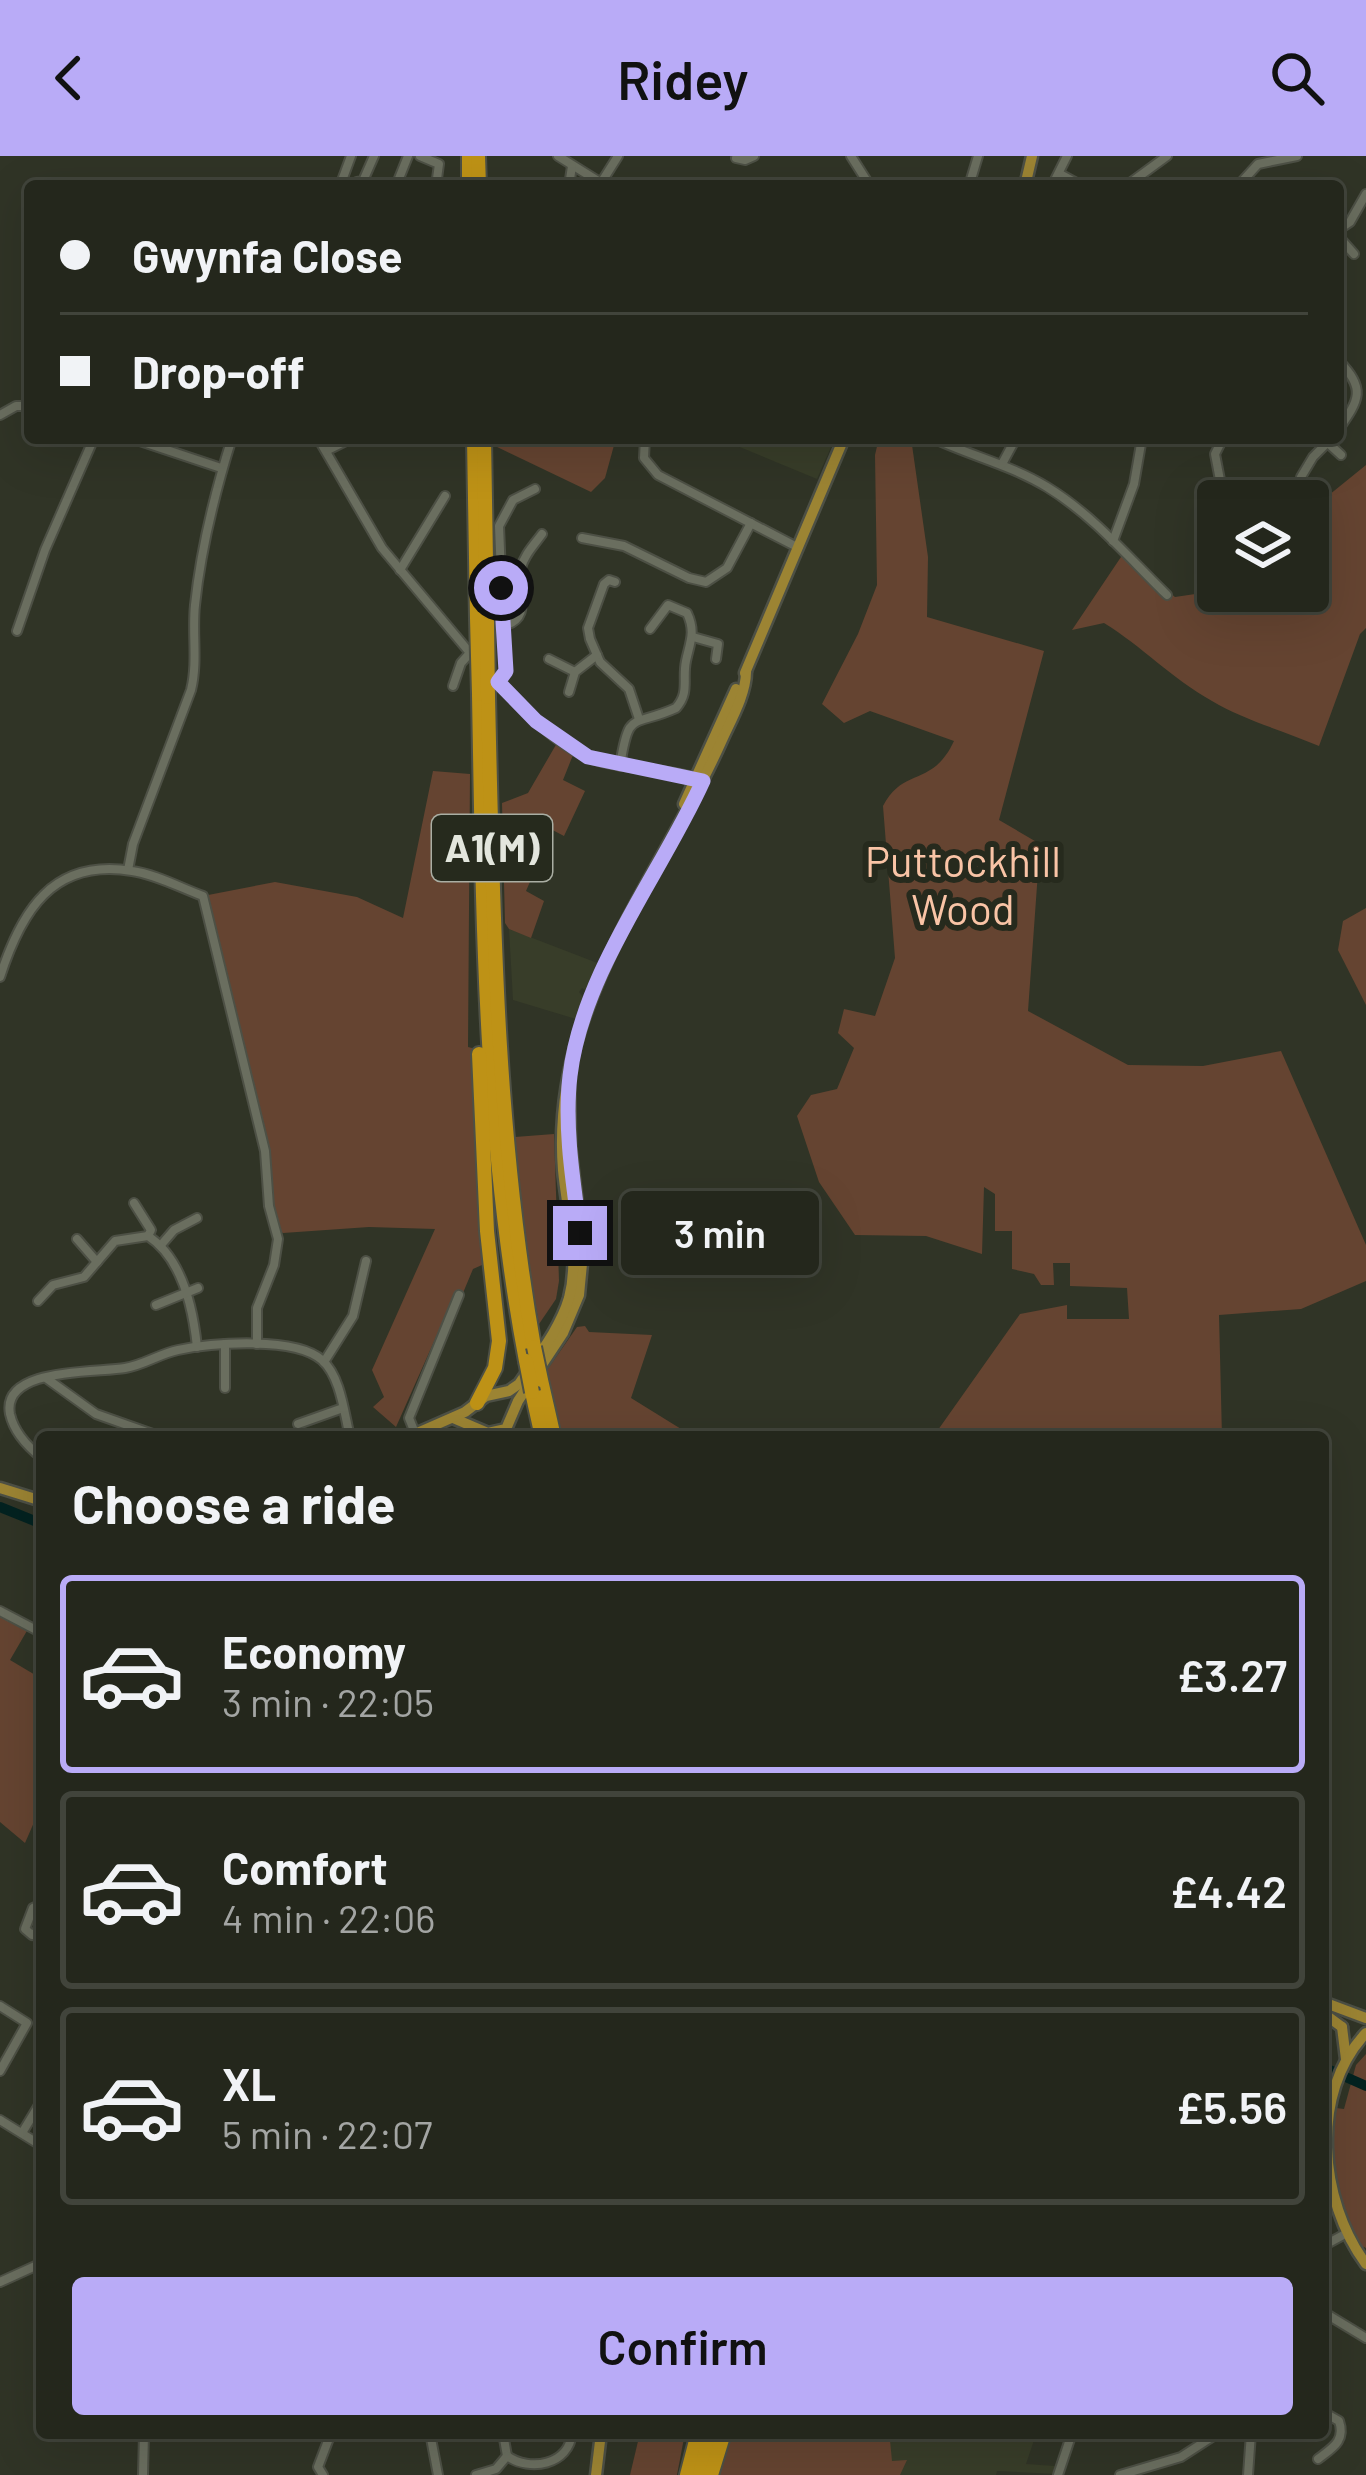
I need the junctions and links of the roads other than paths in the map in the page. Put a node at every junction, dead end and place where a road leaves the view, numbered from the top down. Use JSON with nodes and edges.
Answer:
{"nodes":[{"id":1,"x":420,"y":156,"type":"edge"},
{"id":2,"x":558,"y":156,"type":"edge"},
{"id":3,"x":754,"y":156,"type":"edge"},
{"id":4,"x":1067,"y":156,"type":"edge"},
{"id":5,"x":1167,"y":156,"type":"edge"},
{"id":6,"x":1297,"y":156,"type":"edge"},
{"id":7,"x":732,"y":157,"type":"edge"},
{"id":8,"x":1266,"y":159,"type":"edge"},
{"id":9,"x":572,"y":166,"type":"junction"},
{"id":10,"x":1060,"y":174,"type":"junction"},
{"id":11,"x":438,"y":180,"type":"edge"},
{"id":12,"x":570,"y":180,"type":"edge"},
{"id":13,"x":595,"y":180,"type":"edge"},
{"id":14,"x":1056,"y":180,"type":"edge"},
{"id":15,"x":1071,"y":180,"type":"edge"},
{"id":16,"x":1134,"y":180,"type":"edge"},
{"id":17,"x":1242,"y":180,"type":"edge"},
{"id":18,"x":1366,"y":194,"type":"edge"},
{"id":19,"x":1344,"y":228,"type":"edge"},
{"id":20,"x":1344,"y":241,"type":"edge"},
{"id":21,"x":1354,"y":254,"type":"dead end"},
{"id":22,"x":1344,"y":364,"type":"edge"},
{"id":23,"x":1353,"y":369,"type":"junction"},
{"id":24,"x":1366,"y":374,"type":"edge"},
{"id":25,"x":1344,"y":423,"type":"edge"},
{"id":26,"x":91,"y":444,"type":"edge"},
{"id":27,"x":149,"y":444,"type":"edge"},
{"id":28,"x":230,"y":444,"type":"edge"},
{"id":29,"x":323,"y":444,"type":"edge"},
{"id":30,"x":340,"y":444,"type":"edge"},
{"id":31,"x":474,"y":444,"type":"edge"},
{"id":32,"x":484,"y":444,"type":"edge"},
{"id":33,"x":645,"y":444,"type":"edge"},
{"id":34,"x":841,"y":444,"type":"edge"},
{"id":35,"x":945,"y":444,"type":"edge"},
{"id":36,"x":963,"y":444,"type":"edge"},
{"id":37,"x":1013,"y":444,"type":"edge"},
{"id":38,"x":1141,"y":444,"type":"edge"},
{"id":39,"x":1220,"y":444,"type":"edge"},
{"id":40,"x":1327,"y":444,"type":"edge"},
{"id":41,"x":1333,"y":444,"type":"edge"},
{"id":42,"x":328,"y":450,"type":"junction"},
{"id":43,"x":960,"y":451,"type":"junction"},
{"id":44,"x":1341,"y":454,"type":"dead end"},
{"id":45,"x":1002,"y":464,"type":"junction"},
{"id":46,"x":221,"y":468,"type":"junction"},
{"id":47,"x":1301,"y":477,"type":"dead end"},
{"id":48,"x":1220,"y":480,"type":"edge"},
{"id":49,"x":535,"y":489,"type":"dead end"},
{"id":50,"x":445,"y":496,"type":"dead end"},
{"id":51,"x":751,"y":524,"type":"junction"},
{"id":52,"x":542,"y":534,"type":"dead end"},
{"id":53,"x":582,"y":538,"type":"dead end"},
{"id":54,"x":1113,"y":541,"type":"junction"},
{"id":55,"x":797,"y":547,"type":"junction"},
{"id":56,"x":400,"y":570,"type":"junction"},
{"id":57,"x":615,"y":583,"type":"dead end"},
{"id":58,"x":1167,"y":595,"type":"dead end"},
{"id":59,"x":489,"y":623,"type":"junction"},
{"id":60,"x":650,"y":629,"type":"dead end"},
{"id":61,"x":17,"y":631,"type":"dead end"},
{"id":62,"x":693,"y":637,"type":"junction"},
{"id":63,"x":470,"y":653,"type":"junction"},
{"id":64,"x":597,"y":656,"type":"junction"},
{"id":65,"x":549,"y":658,"type":"dead end"},
{"id":66,"x":716,"y":659,"type":"dead end"},
{"id":67,"x":575,"y":672,"type":"junction"},
{"id":68,"x":498,"y":682,"type":"junction"},
{"id":69,"x":453,"y":686,"type":"dead end"},
{"id":70,"x":568,"y":692,"type":"dead end"},
{"id":71,"x":483,"y":696,"type":"junction"},
{"id":72,"x":639,"y":719,"type":"junction"},
{"id":73,"x":620,"y":766,"type":"junction"},
{"id":74,"x":700,"y":779,"type":"junction"},
{"id":75,"x":128,"y":870,"type":"junction"},
{"id":76,"x":483,"y":916,"type":"junction"},
{"id":77,"x":0,"y":977,"type":"edge"},
{"id":78,"x":569,"y":1083,"type":"junction"},
{"id":79,"x":134,"y":1203,"type":"dead end"},
{"id":80,"x":197,"y":1218,"type":"dead end"},
{"id":81,"x":148,"y":1236,"type":"junction"},
{"id":82,"x":77,"y":1239,"type":"dead end"},
{"id":83,"x":161,"y":1244,"type":"junction"},
{"id":84,"x":366,"y":1261,"type":"dead end"},
{"id":85,"x":97,"y":1262,"type":"junction"},
{"id":86,"x":197,"y":1288,"type":"dead end"},
{"id":87,"x":186,"y":1293,"type":"junction"},
{"id":88,"x":459,"y":1295,"type":"dead end"},
{"id":89,"x":38,"y":1300,"type":"dead end"},
{"id":90,"x":156,"y":1305,"type":"dead end"},
{"id":91,"x":225,"y":1344,"type":"junction"},
{"id":92,"x":257,"y":1344,"type":"junction"},
{"id":93,"x":197,"y":1347,"type":"junction"},
{"id":94,"x":530,"y":1354,"type":"junction"},
{"id":95,"x":324,"y":1362,"type":"junction"},
{"id":96,"x":65,"y":1374,"type":"junction"},
{"id":97,"x":46,"y":1377,"type":"junction"},
{"id":98,"x":536,"y":1386,"type":"junction"},
{"id":99,"x":62,"y":1387,"type":"junction"},
{"id":100,"x":0,"y":1388,"type":"edge"},
{"id":101,"x":225,"y":1388,"type":"dead end"},
{"id":102,"x":494,"y":1395,"type":"junction"},
{"id":103,"x":12,"y":1396,"type":"junction"},
{"id":104,"x":476,"y":1405,"type":"junction"},
{"id":105,"x":343,"y":1408,"type":"junction"},
{"id":106,"x":512,"y":1416,"type":"junction"},
{"id":107,"x":452,"y":1418,"type":"junction"},
{"id":108,"x":298,"y":1424,"type":"dead end"},
{"id":109,"x":143,"y":1431,"type":"edge"},
{"id":110,"x":349,"y":1431,"type":"edge"},
{"id":111,"x":411,"y":1431,"type":"edge"},
{"id":112,"x":421,"y":1431,"type":"edge"},
{"id":113,"x":482,"y":1431,"type":"edge"},
{"id":114,"x":485,"y":1431,"type":"edge"},
{"id":115,"x":502,"y":1431,"type":"edge"},
{"id":116,"x":512,"y":1431,"type":"edge"},
{"id":117,"x":541,"y":1431,"type":"edge"},
{"id":118,"x":552,"y":1431,"type":"edge"},
{"id":119,"x":36,"y":1453,"type":"edge"},
{"id":120,"x":0,"y":1488,"type":"edge"},
{"id":121,"x":36,"y":1499,"type":"edge"},
{"id":122,"x":0,"y":1611,"type":"edge"},
{"id":123,"x":36,"y":1630,"type":"edge"},
{"id":124,"x":36,"y":1907,"type":"edge"},
{"id":125,"x":36,"y":1932,"type":"edge"},
{"id":126,"x":1329,"y":2004,"type":"edge"},
{"id":127,"x":0,"y":2006,"type":"edge"},
{"id":128,"x":1352,"y":2013,"type":"junction"},
{"id":129,"x":1366,"y":2017,"type":"edge"},
{"id":130,"x":1329,"y":2018,"type":"edge"},
{"id":131,"x":1343,"y":2030,"type":"junction"},
{"id":132,"x":1364,"y":2035,"type":"edge"},
{"id":133,"x":1345,"y":2063,"type":"junction"},
{"id":134,"x":0,"y":2071,"type":"edge"},
{"id":135,"x":36,"y":2111,"type":"edge"},
{"id":136,"x":0,"y":2120,"type":"edge"},
{"id":137,"x":22,"y":2133,"type":"junction"},
{"id":138,"x":1329,"y":2136,"type":"edge"},
{"id":139,"x":36,"y":2142,"type":"edge"},
{"id":140,"x":1329,"y":2174,"type":"edge"},
{"id":141,"x":1347,"y":2234,"type":"junction"},
{"id":142,"x":1329,"y":2243,"type":"edge"},
{"id":143,"x":1365,"y":2260,"type":"edge"},
{"id":144,"x":36,"y":2266,"type":"edge"},
{"id":145,"x":0,"y":2282,"type":"edge"},
{"id":146,"x":1329,"y":2316,"type":"edge"},
{"id":147,"x":1366,"y":2338,"type":"edge"},
{"id":148,"x":1329,"y":2415,"type":"edge"},
{"id":149,"x":143,"y":2439,"type":"edge"},
{"id":150,"x":330,"y":2439,"type":"edge"},
{"id":151,"x":431,"y":2439,"type":"edge"},
{"id":152,"x":503,"y":2439,"type":"edge"},
{"id":153,"x":571,"y":2439,"type":"edge"},
{"id":154,"x":600,"y":2439,"type":"edge"},
{"id":155,"x":695,"y":2439,"type":"edge"},
{"id":156,"x":709,"y":2439,"type":"edge"},
{"id":157,"x":722,"y":2439,"type":"edge"},
{"id":158,"x":1070,"y":2439,"type":"edge"},
{"id":159,"x":1210,"y":2439,"type":"edge"},
{"id":160,"x":1251,"y":2439,"type":"edge"},
{"id":161,"x":507,"y":2456,"type":"junction"},
{"id":162,"x":1318,"y":2459,"type":"dead end"},
{"id":163,"x":321,"y":2473,"type":"edge"},
{"id":164,"x":1124,"y":2474,"type":"edge"},
{"id":165,"x":143,"y":2475,"type":"edge"},
{"id":166,"x":438,"y":2475,"type":"edge"},
{"id":167,"x":476,"y":2475,"type":"edge"},
{"id":168,"x":596,"y":2475,"type":"edge"},
{"id":169,"x":687,"y":2475,"type":"edge"},
{"id":170,"x":700,"y":2475,"type":"edge"},
{"id":171,"x":711,"y":2475,"type":"edge"},
{"id":172,"x":1058,"y":2475,"type":"edge"},
{"id":173,"x":1248,"y":2475,"type":"edge"}],
"edges":[{"from":1,"to":11,"type":"street"},
{"from":2,"to":9,"type":"street"},
{"from":3,"to":7,"type":"street"},
{"from":4,"to":10,"type":"street"},
{"from":5,"to":16,"type":"street"},
{"from":6,"to":8,"type":"street"},
{"from":8,"to":17,"type":"street"},
{"from":9,"to":12,"type":"street"},
{"from":9,"to":13,"type":"street"},
{"from":10,"to":14,"type":"street"},
{"from":10,"to":15,"type":"street"},
{"from":18,"to":19,"type":"street"},
{"from":20,"to":21,"type":"street"},
{"from":22,"to":23,"type":"street"},
{"from":23,"to":24,"type":"street"},
{"from":23,"to":25,"type":"street"},
{"from":26,"to":61,"type":"street"},
{"from":27,"to":46,"type":"street"},
{"from":28,"to":46,"type":"street"},
{"from":29,"to":42,"type":"street"},
{"from":30,"to":42,"type":"street"},
{"from":31,"to":59,"type":"highway","number":"A1(M)"},
{"from":32,"to":59,"type":"highway","number":"A1(M)"},
{"from":33,"to":51,"type":"street"},
{"from":34,"to":55,"type":"main road"},
{"from":35,"to":43,"type":"street"},
{"from":36,"to":43,"type":"street"},
{"from":37,"to":45,"type":"street"},
{"from":38,"to":54,"type":"street"},
{"from":39,"to":48,"type":"street"},
{"from":40,"to":47,"type":"street"},
{"from":41,"to":44,"type":"street"},
{"from":42,"to":56,"type":"street"},
{"from":43,"to":45,"type":"street"},
{"from":45,"to":54,"type":"street"},
{"from":46,"to":75,"type":"street"},
{"from":49,"to":59,"type":"street"},
{"from":50,"to":56,"type":"street"},
{"from":51,"to":53,"type":"street"},
{"from":51,"to":55,"type":"street"},
{"from":52,"to":59,"type":"street"},
{"from":54,"to":58,"type":"street"},
{"from":55,"to":74,"type":"main road"},
{"from":56,"to":63,"type":"street"},
{"from":57,"to":64,"type":"street"},
{"from":59,"to":68,"type":"street"},
{"from":59,"to":71,"type":"highway","number":"A1(M)","bridge":true},
{"from":60,"to":62,"type":"street"},
{"from":62,"to":66,"type":"street"},
{"from":62,"to":72,"type":"street"},
{"from":63,"to":68,"type":"street"},
{"from":63,"to":69,"type":"street"},
{"from":64,"to":67,"type":"street"},
{"from":64,"to":72,"type":"street"},
{"from":65,"to":67,"type":"street"},
{"from":67,"to":70,"type":"street"},
{"from":68,"to":73,"type":"street"},
{"from":71,"to":76,"type":"highway","number":"A1(M)"},
{"from":71,"to":94,"type":"highway","number":"A1(M)"},
{"from":72,"to":73,"type":"street"},
{"from":73,"to":74,"type":"street"},
{"from":74,"to":78,"type":"main road"},
{"from":75,"to":77,"type":"street"},
{"from":75,"to":92,"type":"street"},
{"from":76,"to":94,"type":"highway","number":"A1(M)"},
{"from":76,"to":104,"type":"highway"},
{"from":78,"to":102,"type":"main road"},
{"from":78,"to":106,"type":"main road"},
{"from":79,"to":81,"type":"street"},
{"from":80,"to":83,"type":"street"},
{"from":81,"to":83,"type":"street"},
{"from":81,"to":85,"type":"street"},
{"from":82,"to":85,"type":"street"},
{"from":83,"to":87,"type":"street"},
{"from":84,"to":95,"type":"street"},
{"from":85,"to":89,"type":"street"},
{"from":86,"to":87,"type":"street"},
{"from":87,"to":90,"type":"street"},
{"from":87,"to":93,"type":"street"},
{"from":88,"to":111,"type":"street"},
{"from":91,"to":92,"type":"street"},
{"from":91,"to":93,"type":"street"},
{"from":91,"to":101,"type":"street"},
{"from":92,"to":95,"type":"street"},
{"from":93,"to":96,"type":"street"},
{"from":94,"to":98,"type":"highway","number":"A1(M)","bridge":true},
{"from":95,"to":105,"type":"street"},
{"from":96,"to":97,"type":"street"},
{"from":96,"to":99,"type":"street"},
{"from":97,"to":99,"type":"street"},
{"from":97,"to":103,"type":"street"},
{"from":98,"to":117,"type":"highway","number":"A1(M)"},
{"from":98,"to":118,"type":"highway","number":"A1(M)"},
{"from":99,"to":109,"type":"street"},
{"from":100,"to":103,"type":"street"},
{"from":102,"to":104,"type":"main road"},
{"from":102,"to":106,"type":"main road"},
{"from":103,"to":119,"type":"street"},
{"from":104,"to":107,"type":"main road"},
{"from":104,"to":114,"type":"main road"},
{"from":105,"to":108,"type":"street"},
{"from":105,"to":110,"type":"street"},
{"from":106,"to":115,"type":"main road"},
{"from":106,"to":116,"type":"main road"},
{"from":107,"to":112,"type":"main road"},
{"from":107,"to":113,"type":"main road"},
{"from":120,"to":121,"type":"main road"},
{"from":122,"to":123,"type":"street"},
{"from":124,"to":125,"type":"street"},
{"from":126,"to":128,"type":"main road"},
{"from":127,"to":134,"type":"street"},
{"from":128,"to":129,"type":"main road"},
{"from":128,"to":131,"type":"main road"},
{"from":130,"to":131,"type":"main road"},
{"from":131,"to":132,"type":"main road"},
{"from":131,"to":133,"type":"main road"},
{"from":132,"to":133,"type":"main road"},
{"from":133,"to":138,"type":"main road"},
{"from":135,"to":137,"type":"street"},
{"from":136,"to":137,"type":"street"},
{"from":137,"to":139,"type":"street"},
{"from":140,"to":141,"type":"main road"},
{"from":141,"to":142,"type":"street"},
{"from":141,"to":143,"type":"main road"},
{"from":144,"to":145,"type":"street"},
{"from":146,"to":147,"type":"street"},
{"from":148,"to":162,"type":"street"},
{"from":149,"to":165,"type":"street"},
{"from":150,"to":163,"type":"street"},
{"from":151,"to":166,"type":"street"},
{"from":152,"to":161,"type":"street"},
{"from":153,"to":161,"type":"street"},
{"from":154,"to":168,"type":"main road"},
{"from":155,"to":169,"type":"highway"},
{"from":156,"to":170,"type":"highway"},
{"from":157,"to":171,"type":"highway"},
{"from":158,"to":172,"type":"street"},
{"from":159,"to":164,"type":"street"},
{"from":160,"to":173,"type":"street"},
{"from":161,"to":167,"type":"street"}]}
